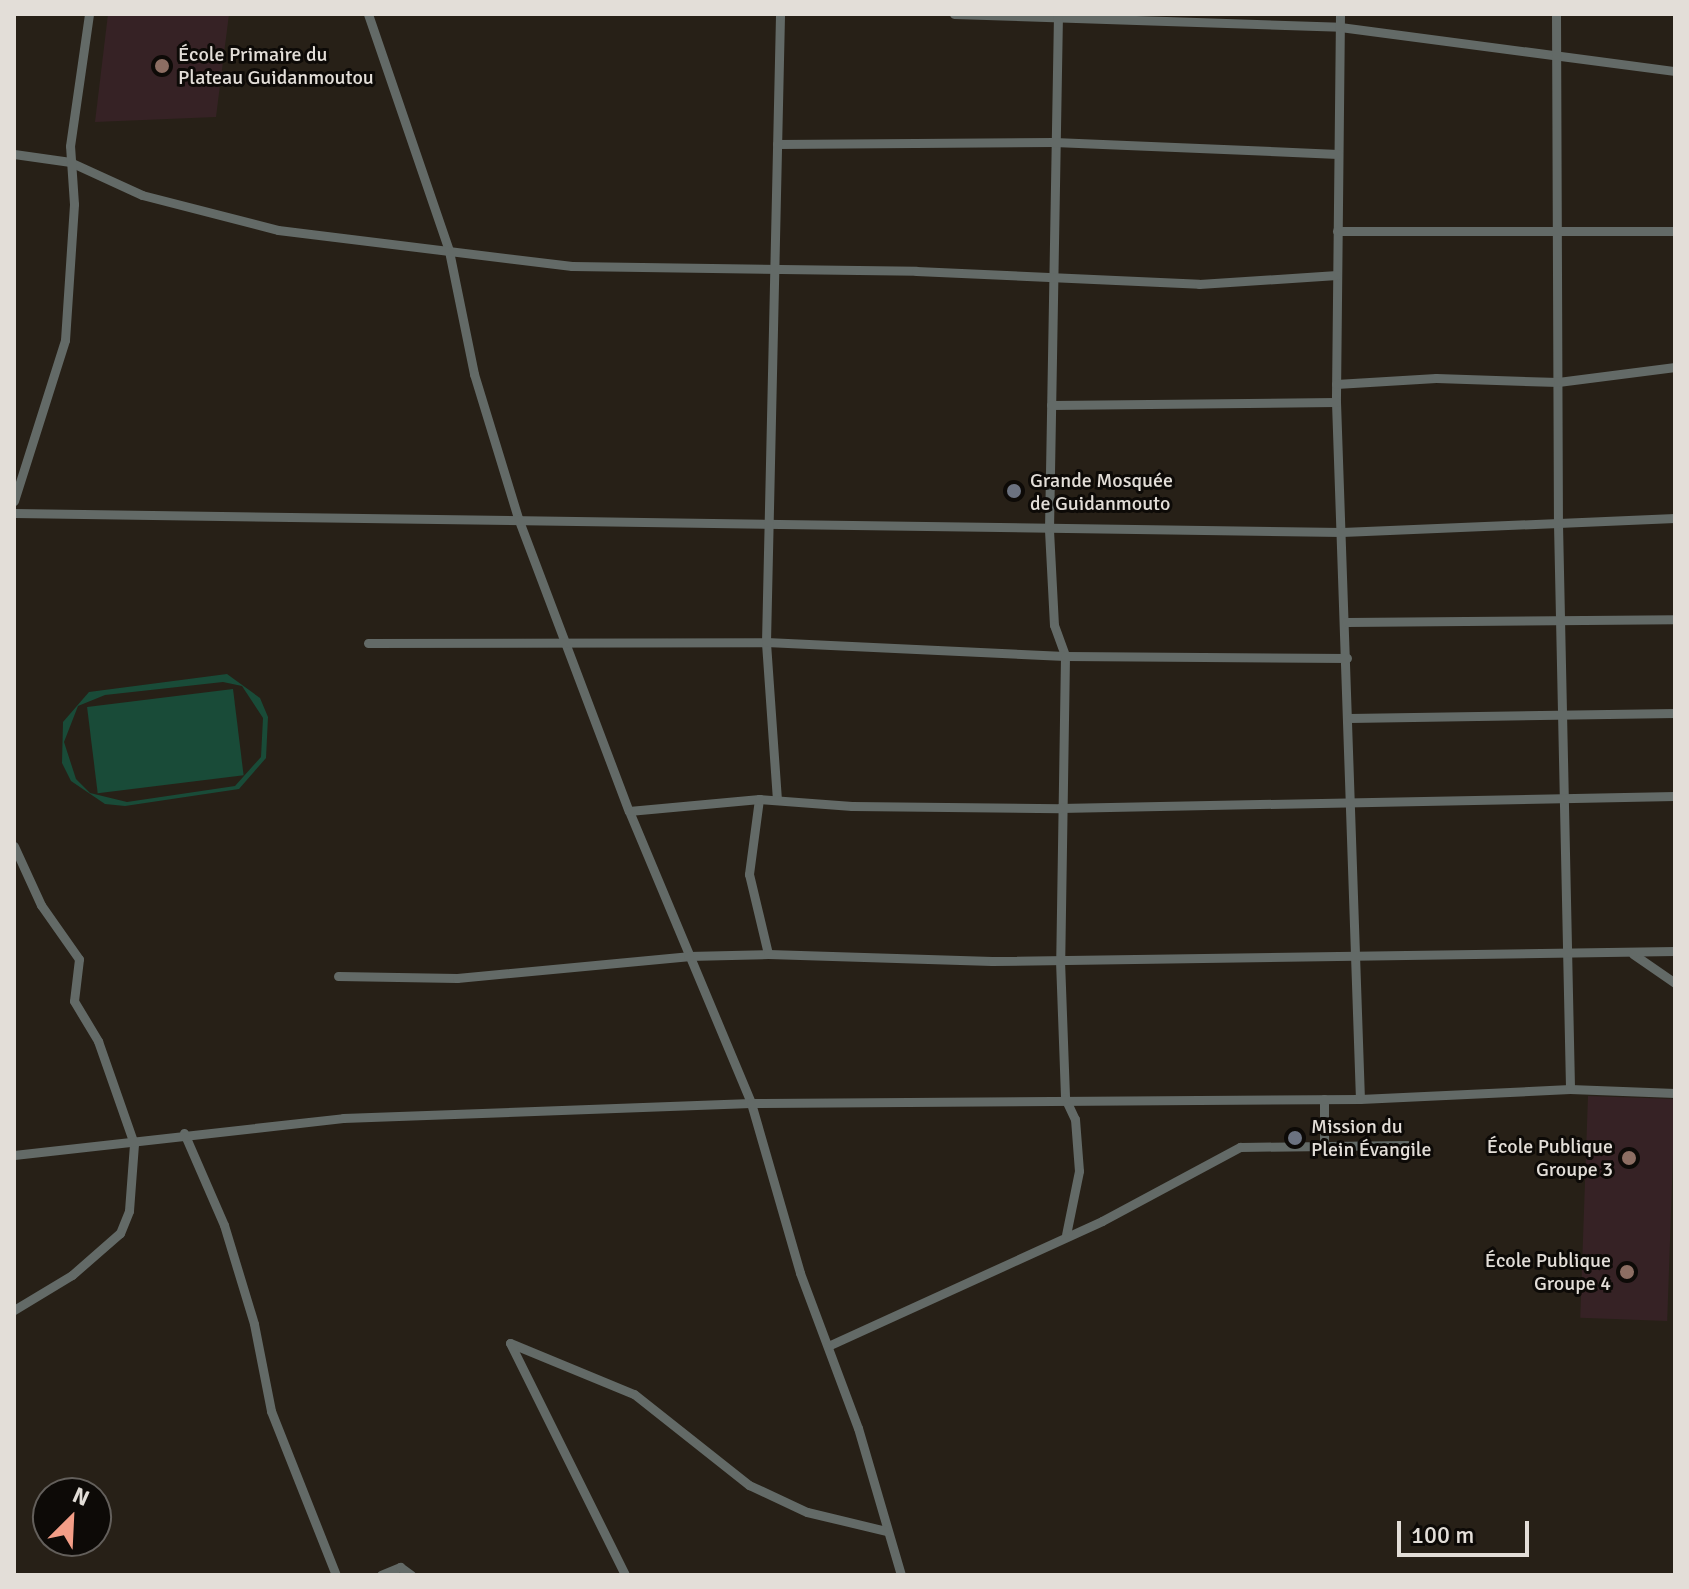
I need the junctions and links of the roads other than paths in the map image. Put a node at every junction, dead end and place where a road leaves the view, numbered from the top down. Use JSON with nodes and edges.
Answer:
{"nodes":[{"id":1,"x":89,"y":14,"type":"edge"},
{"id":2,"x":368,"y":14,"type":"edge"},
{"id":3,"x":780,"y":14,"type":"edge"},
{"id":4,"x":954,"y":14,"type":"edge"},
{"id":5,"x":1340,"y":14,"type":"edge"},
{"id":6,"x":1556,"y":14,"type":"edge"},
{"id":7,"x":1058,"y":16,"type":"edge"},
{"id":8,"x":1340,"y":27,"type":"junction"},
{"id":9,"x":1554,"y":58,"type":"junction"},
{"id":10,"x":1675,"y":71,"type":"edge"},
{"id":11,"x":1054,"y":142,"type":"junction"},
{"id":12,"x":777,"y":144,"type":"junction"},
{"id":13,"x":14,"y":154,"type":"edge"},
{"id":14,"x":1338,"y":154,"type":"junction"},
{"id":15,"x":70,"y":162,"type":"junction"},
{"id":16,"x":1560,"y":230,"type":"junction"},
{"id":17,"x":1337,"y":231,"type":"junction"},
{"id":18,"x":1675,"y":231,"type":"edge"},
{"id":19,"x":449,"y":251,"type":"junction"},
{"id":20,"x":774,"y":269,"type":"junction"},
{"id":21,"x":1337,"y":275,"type":"junction"},
{"id":22,"x":1052,"y":281,"type":"junction"},
{"id":23,"x":1675,"y":367,"type":"edge"},
{"id":24,"x":1558,"y":382,"type":"junction"},
{"id":25,"x":1336,"y":384,"type":"junction"},
{"id":26,"x":1336,"y":402,"type":"junction"},
{"id":27,"x":1051,"y":405,"type":"junction"},
{"id":28,"x":14,"y":501,"type":"edge"},
{"id":29,"x":14,"y":513,"type":"edge"},
{"id":30,"x":518,"y":518,"type":"junction"},
{"id":31,"x":1675,"y":518,"type":"edge"},
{"id":32,"x":1558,"y":524,"type":"junction"},
{"id":33,"x":768,"y":525,"type":"junction"},
{"id":34,"x":1049,"y":530,"type":"junction"},
{"id":35,"x":1342,"y":532,"type":"junction"},
{"id":36,"x":1675,"y":619,"type":"edge"},
{"id":37,"x":1561,"y":620,"type":"junction"},
{"id":38,"x":1346,"y":622,"type":"junction"},
{"id":39,"x":766,"y":642,"type":"junction"},
{"id":40,"x":368,"y":643,"type":"dead end"},
{"id":41,"x":566,"y":644,"type":"junction"},
{"id":42,"x":1065,"y":656,"type":"junction"},
{"id":43,"x":1347,"y":658,"type":"junction"},
{"id":44,"x":1675,"y":713,"type":"edge"},
{"id":45,"x":1563,"y":717,"type":"junction"},
{"id":46,"x":1349,"y":718,"type":"junction"},
{"id":47,"x":1675,"y":796,"type":"edge"},
{"id":48,"x":759,"y":799,"type":"junction"},
{"id":49,"x":777,"y":800,"type":"junction"},
{"id":50,"x":1564,"y":800,"type":"junction"},
{"id":51,"x":1352,"y":804,"type":"junction"},
{"id":52,"x":1060,"y":808,"type":"junction"},
{"id":53,"x":629,"y":811,"type":"junction"},
{"id":54,"x":14,"y":846,"type":"edge"},
{"id":55,"x":1675,"y":951,"type":"edge"},
{"id":56,"x":1565,"y":952,"type":"junction"},
{"id":57,"x":768,"y":954,"type":"junction"},
{"id":58,"x":1633,"y":954,"type":"junction"},
{"id":59,"x":688,"y":956,"type":"junction"},
{"id":60,"x":1356,"y":956,"type":"junction"},
{"id":61,"x":1060,"y":960,"type":"junction"},
{"id":62,"x":338,"y":976,"type":"dead end"},
{"id":63,"x":1675,"y":983,"type":"edge"},
{"id":64,"x":1570,"y":1089,"type":"junction"},
{"id":65,"x":1675,"y":1093,"type":"edge"},
{"id":66,"x":1065,"y":1098,"type":"junction"},
{"id":67,"x":1324,"y":1099,"type":"junction"},
{"id":68,"x":1360,"y":1099,"type":"junction"},
{"id":69,"x":751,"y":1103,"type":"junction"},
{"id":70,"x":184,"y":1133,"type":"junction"},
{"id":71,"x":134,"y":1144,"type":"junction"},
{"id":72,"x":1407,"y":1145,"type":"dead end"},
{"id":73,"x":1324,"y":1150,"type":"junction"},
{"id":74,"x":14,"y":1155,"type":"edge"},
{"id":75,"x":1066,"y":1235,"type":"junction"},
{"id":76,"x":14,"y":1310,"type":"edge"},
{"id":77,"x":828,"y":1346,"type":"junction"},
{"id":78,"x":886,"y":1531,"type":"junction"},
{"id":79,"x":336,"y":1575,"type":"edge"},
{"id":80,"x":381,"y":1575,"type":"edge"},
{"id":81,"x":411,"y":1575,"type":"edge"},
{"id":82,"x":625,"y":1575,"type":"edge"},
{"id":83,"x":901,"y":1575,"type":"edge"}],
"edges":[{"from":1,"to":15,"type":"street"},
{"from":2,"to":19,"type":"street"},
{"from":3,"to":12,"type":"street"},
{"from":4,"to":7,"type":"street"},
{"from":5,"to":8,"type":"street"},
{"from":6,"to":9,"type":"street"},
{"from":7,"to":8,"type":"street"},
{"from":7,"to":11,"type":"street"},
{"from":8,"to":9,"type":"street"},
{"from":8,"to":14,"type":"street"},
{"from":9,"to":10,"type":"street"},
{"from":9,"to":16,"type":"street"},
{"from":11,"to":12,"type":"street"},
{"from":11,"to":14,"type":"street"},
{"from":11,"to":22,"type":"street"},
{"from":12,"to":20,"type":"street"},
{"from":13,"to":15,"type":"street"},
{"from":14,"to":17,"type":"street"},
{"from":15,"to":19,"type":"street"},
{"from":15,"to":28,"type":"street"},
{"from":16,"to":17,"type":"street"},
{"from":16,"to":18,"type":"street"},
{"from":16,"to":24,"type":"street"},
{"from":17,"to":21,"type":"street"},
{"from":19,"to":20,"type":"street"},
{"from":19,"to":30,"type":"street"},
{"from":20,"to":22,"type":"street"},
{"from":20,"to":33,"type":"street"},
{"from":21,"to":22,"type":"street"},
{"from":21,"to":25,"type":"street"},
{"from":22,"to":27,"type":"street"},
{"from":23,"to":24,"type":"street"},
{"from":24,"to":25,"type":"street"},
{"from":24,"to":32,"type":"street"},
{"from":25,"to":26,"type":"street"},
{"from":26,"to":27,"type":"street"},
{"from":26,"to":35,"type":"street"},
{"from":27,"to":34,"type":"street"},
{"from":29,"to":30,"type":"street"},
{"from":30,"to":33,"type":"street"},
{"from":30,"to":41,"type":"street"},
{"from":31,"to":32,"type":"street"},
{"from":32,"to":35,"type":"street"},
{"from":32,"to":37,"type":"street"},
{"from":33,"to":34,"type":"street"},
{"from":33,"to":39,"type":"street"},
{"from":34,"to":35,"type":"street"},
{"from":34,"to":42,"type":"street"},
{"from":35,"to":38,"type":"street"},
{"from":36,"to":37,"type":"street"},
{"from":37,"to":38,"type":"street"},
{"from":37,"to":45,"type":"street"},
{"from":38,"to":43,"type":"street"},
{"from":39,"to":41,"type":"street"},
{"from":39,"to":42,"type":"street"},
{"from":39,"to":49,"type":"street"},
{"from":40,"to":41,"type":"street"},
{"from":41,"to":53,"type":"street"},
{"from":42,"to":43,"type":"street"},
{"from":42,"to":52,"type":"street"},
{"from":43,"to":46,"type":"street"},
{"from":44,"to":45,"type":"street"},
{"from":45,"to":46,"type":"street"},
{"from":45,"to":50,"type":"street"},
{"from":46,"to":51,"type":"street"},
{"from":47,"to":50,"type":"street"},
{"from":48,"to":49,"type":"street"},
{"from":48,"to":53,"type":"street"},
{"from":48,"to":57,"type":"street"},
{"from":49,"to":52,"type":"street"},
{"from":50,"to":51,"type":"street"},
{"from":50,"to":56,"type":"street"},
{"from":51,"to":52,"type":"street"},
{"from":51,"to":60,"type":"street"},
{"from":52,"to":61,"type":"street"},
{"from":53,"to":59,"type":"street"},
{"from":54,"to":71,"type":"street"},
{"from":55,"to":58,"type":"street"},
{"from":56,"to":58,"type":"street"},
{"from":56,"to":60,"type":"street"},
{"from":56,"to":64,"type":"street"},
{"from":57,"to":59,"type":"street"},
{"from":57,"to":61,"type":"street"},
{"from":58,"to":63,"type":"street"},
{"from":59,"to":62,"type":"street"},
{"from":59,"to":69,"type":"street"},
{"from":60,"to":61,"type":"street"},
{"from":60,"to":68,"type":"street"},
{"from":61,"to":66,"type":"street"},
{"from":64,"to":65,"type":"street"},
{"from":64,"to":68,"type":"street"},
{"from":66,"to":67,"type":"street"},
{"from":66,"to":69,"type":"street"},
{"from":66,"to":75,"type":"street"},
{"from":67,"to":68,"type":"street"},
{"from":67,"to":73,"type":"street"},
{"from":69,"to":70,"type":"street"},
{"from":69,"to":77,"type":"street"},
{"from":70,"to":71,"type":"street"},
{"from":70,"to":79,"type":"street"},
{"from":71,"to":74,"type":"street"},
{"from":71,"to":76,"type":"street"},
{"from":72,"to":73,"type":"street"},
{"from":73,"to":75,"type":"street"},
{"from":75,"to":77,"type":"street"},
{"from":77,"to":78,"type":"street"},
{"from":78,"to":82,"type":"street"},
{"from":78,"to":83,"type":"street"},
{"from":80,"to":81,"type":"street"}]}
